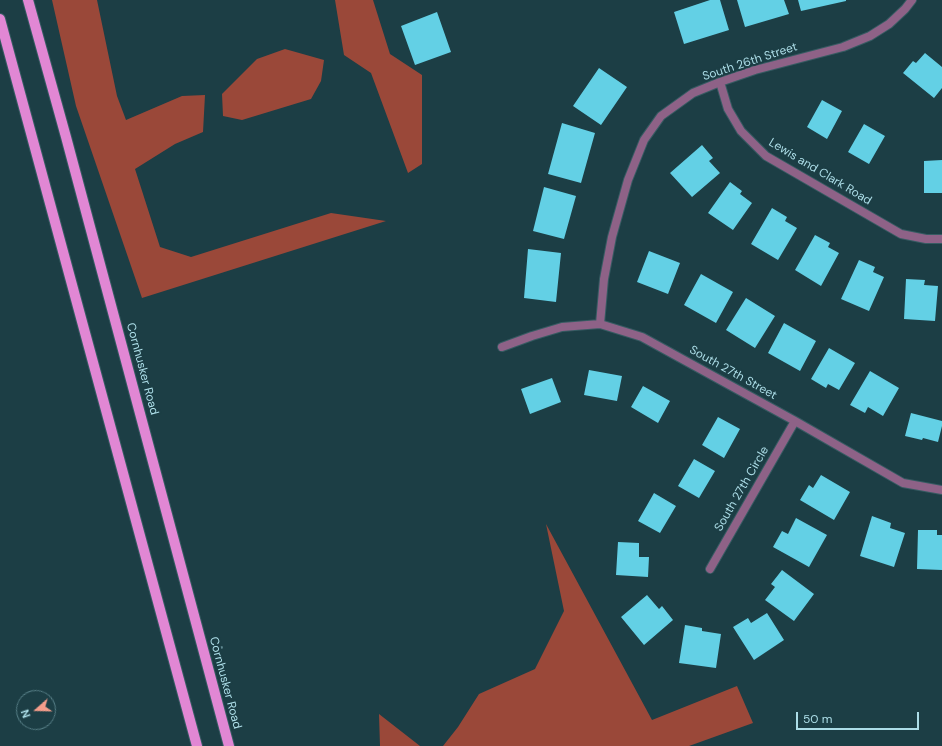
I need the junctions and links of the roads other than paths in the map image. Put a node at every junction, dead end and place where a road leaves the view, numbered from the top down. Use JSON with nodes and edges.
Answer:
{"nodes":[{"id":1,"x":28,"y":0,"type":"edge"},
{"id":2,"x":912,"y":0,"type":"edge"},
{"id":3,"x":0,"y":19,"type":"edge"},
{"id":4,"x":720,"y":82,"type":"junction"},
{"id":5,"x":942,"y":239,"type":"edge"},
{"id":6,"x":600,"y":324,"type":"junction"},
{"id":7,"x":502,"y":347,"type":"dead end"},
{"id":8,"x":794,"y":421,"type":"junction"},
{"id":9,"x":942,"y":490,"type":"edge"},
{"id":10,"x":710,"y":569,"type":"dead end"},
{"id":11,"x":197,"y":746,"type":"edge"},
{"id":12,"x":228,"y":746,"type":"edge"}],
"edges":[{"from":1,"to":12,"type":"main road","name":"Cornhusker Road"},
{"from":2,"to":4,"type":"street","name":"South 26th Street"},
{"from":3,"to":11,"type":"main road"},
{"from":4,"to":5,"type":"street","name":"Lewis and Clark Road"},
{"from":4,"to":6,"type":"street","name":"South 26th Street"},
{"from":6,"to":7,"type":"street","name":"South 27th Street"},
{"from":6,"to":8,"type":"street","name":"South 27th Street"},
{"from":8,"to":9,"type":"street","name":"South 27th Street"},
{"from":8,"to":10,"type":"street","name":"South 27th Circle"}]}
